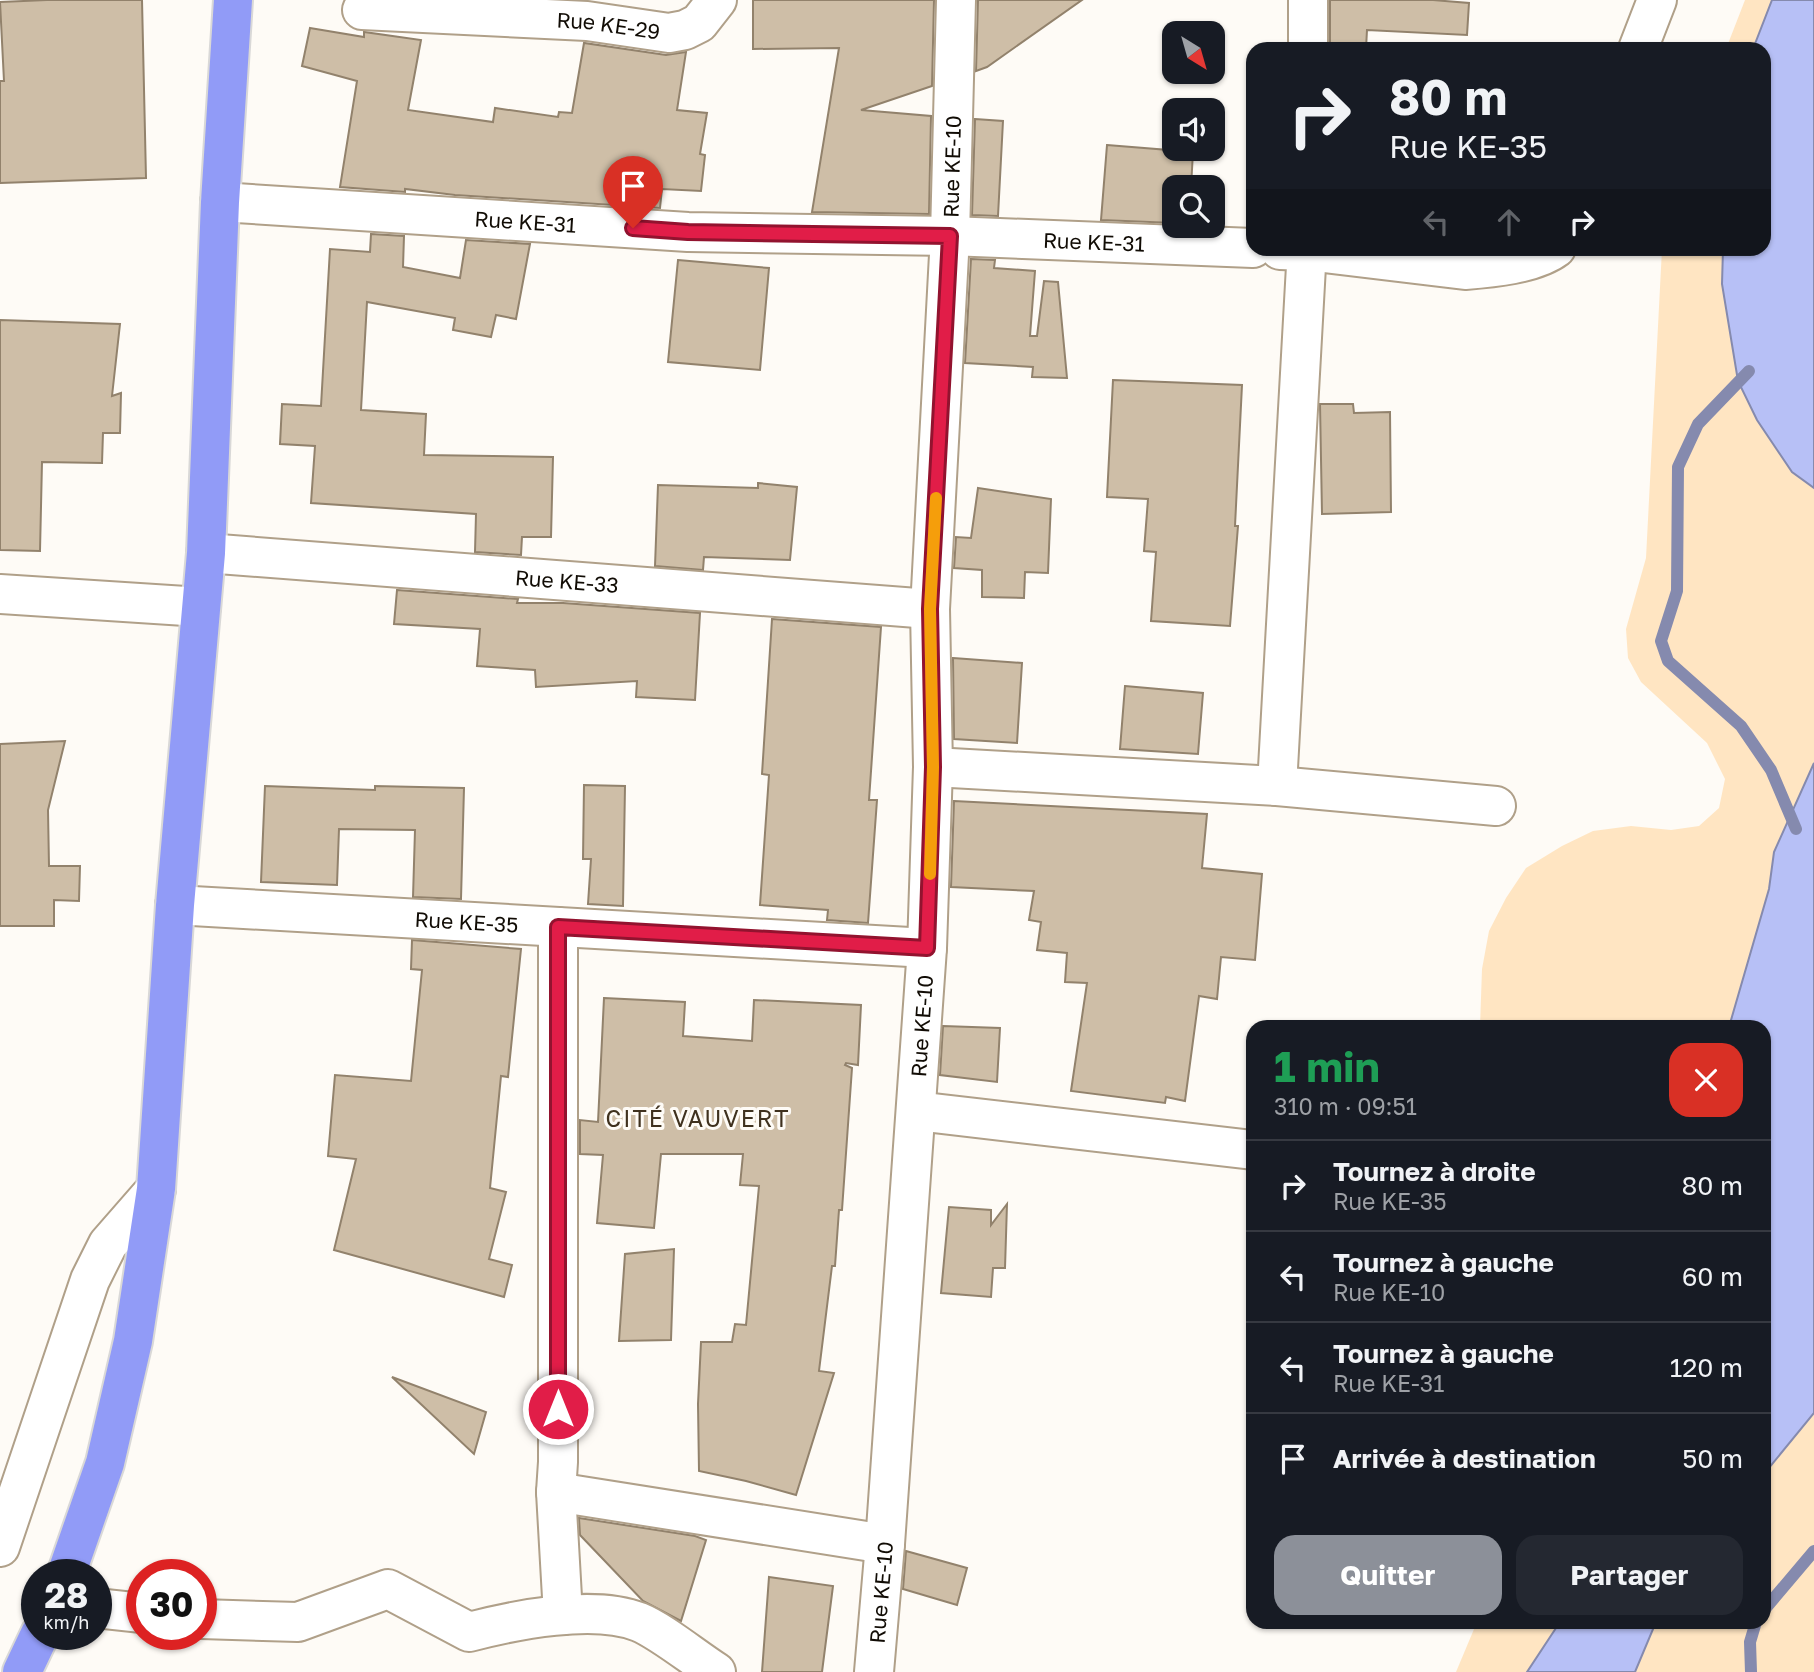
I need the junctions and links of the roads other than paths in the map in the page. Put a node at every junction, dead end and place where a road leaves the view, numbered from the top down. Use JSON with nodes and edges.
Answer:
{"nodes":[{"id":1,"x":233,"y":0,"type":"edge"},
{"id":2,"x":717,"y":0,"type":"edge"},
{"id":3,"x":956,"y":0,"type":"edge"},
{"id":4,"x":1308,"y":0,"type":"edge"},
{"id":5,"x":1657,"y":0,"type":"edge"},
{"id":6,"x":362,"y":10,"type":"dead end"},
{"id":7,"x":1308,"y":42,"type":"edge"},
{"id":8,"x":1641,"y":42,"type":"edge"},
{"id":9,"x":220,"y":202,"type":"junction"},
{"id":10,"x":950,"y":236,"type":"junction"},
{"id":11,"x":1246,"y":248,"type":"edge"},
{"id":12,"x":1307,"y":256,"type":"edge"},
{"id":13,"x":1354,"y":256,"type":"edge"},
{"id":14,"x":1547,"y":256,"type":"edge"},
{"id":15,"x":206,"y":552,"type":"junction"},
{"id":16,"x":0,"y":594,"type":"edge"},
{"id":17,"x":201,"y":607,"type":"junction"},
{"id":18,"x":930,"y":609,"type":"junction"},
{"id":19,"x":933,"y":767,"type":"junction"},
{"id":20,"x":1277,"y":786,"type":"junction"},
{"id":21,"x":1496,"y":806,"type":"dead end"},
{"id":22,"x":175,"y":905,"type":"junction"},
{"id":23,"x":558,"y":927,"type":"junction"},
{"id":24,"x":927,"y":948,"type":"junction"},
{"id":25,"x":916,"y":1111,"type":"junction"},
{"id":26,"x":1246,"y":1149,"type":"edge"},
{"id":27,"x":156,"y":1189,"type":"junction"},
{"id":28,"x":556,"y":1492,"type":"junction"},
{"id":29,"x":886,"y":1544,"type":"junction"},
{"id":30,"x":0,"y":1547,"type":"edge"},
{"id":31,"x":71,"y":1559,"type":"edge"},
{"id":32,"x":563,"y":1615,"type":"junction"},
{"id":33,"x":217,"y":1619,"type":"edge"},
{"id":34,"x":32,"y":1650,"type":"edge"},
{"id":35,"x":22,"y":1672,"type":"edge"},
{"id":36,"x":716,"y":1672,"type":"edge"},
{"id":37,"x":874,"y":1672,"type":"edge"}],
"edges":[{"from":1,"to":9,"type":"highway"},
{"from":2,"to":6,"type":"street","name":"Rue KE-29"},
{"from":3,"to":10,"type":"street","name":"Rue KE-10"},
{"from":4,"to":7,"type":"street"},
{"from":5,"to":8,"type":"street"},
{"from":9,"to":10,"type":"street","name":"Rue KE-31"},
{"from":9,"to":15,"type":"highway"},
{"from":10,"to":11,"type":"street","name":"Rue KE-31"},
{"from":10,"to":18,"type":"street","name":"Rue KE-10"},
{"from":12,"to":20,"type":"street"},
{"from":13,"to":14,"type":"street","name":"Rue KE-31"},
{"from":15,"to":17,"type":"highway"},
{"from":15,"to":18,"type":"street","name":"Rue KE-33"},
{"from":16,"to":17,"type":"street"},
{"from":17,"to":22,"type":"highway"},
{"from":18,"to":19,"type":"street","name":"Rue KE-10"},
{"from":19,"to":20,"type":"street"},
{"from":19,"to":24,"type":"street","name":"Rue KE-10"},
{"from":20,"to":21,"type":"street"},
{"from":22,"to":23,"type":"street","name":"Rue KE-35"},
{"from":22,"to":27,"type":"highway"},
{"from":23,"to":24,"type":"street","name":"Rue KE-35"},
{"from":23,"to":28,"type":"street"},
{"from":24,"to":25,"type":"street","name":"Rue KE-10"},
{"from":25,"to":26,"type":"street"},
{"from":25,"to":29,"type":"street","name":"Rue KE-10"},
{"from":27,"to":30,"type":"street"},
{"from":27,"to":31,"type":"highway"},
{"from":28,"to":29,"type":"street"},
{"from":28,"to":32,"type":"street"},
{"from":29,"to":37,"type":"street","name":"Rue KE-10"},
{"from":32,"to":33,"type":"street"},
{"from":32,"to":36,"type":"street"},
{"from":34,"to":35,"type":"highway"}]}
